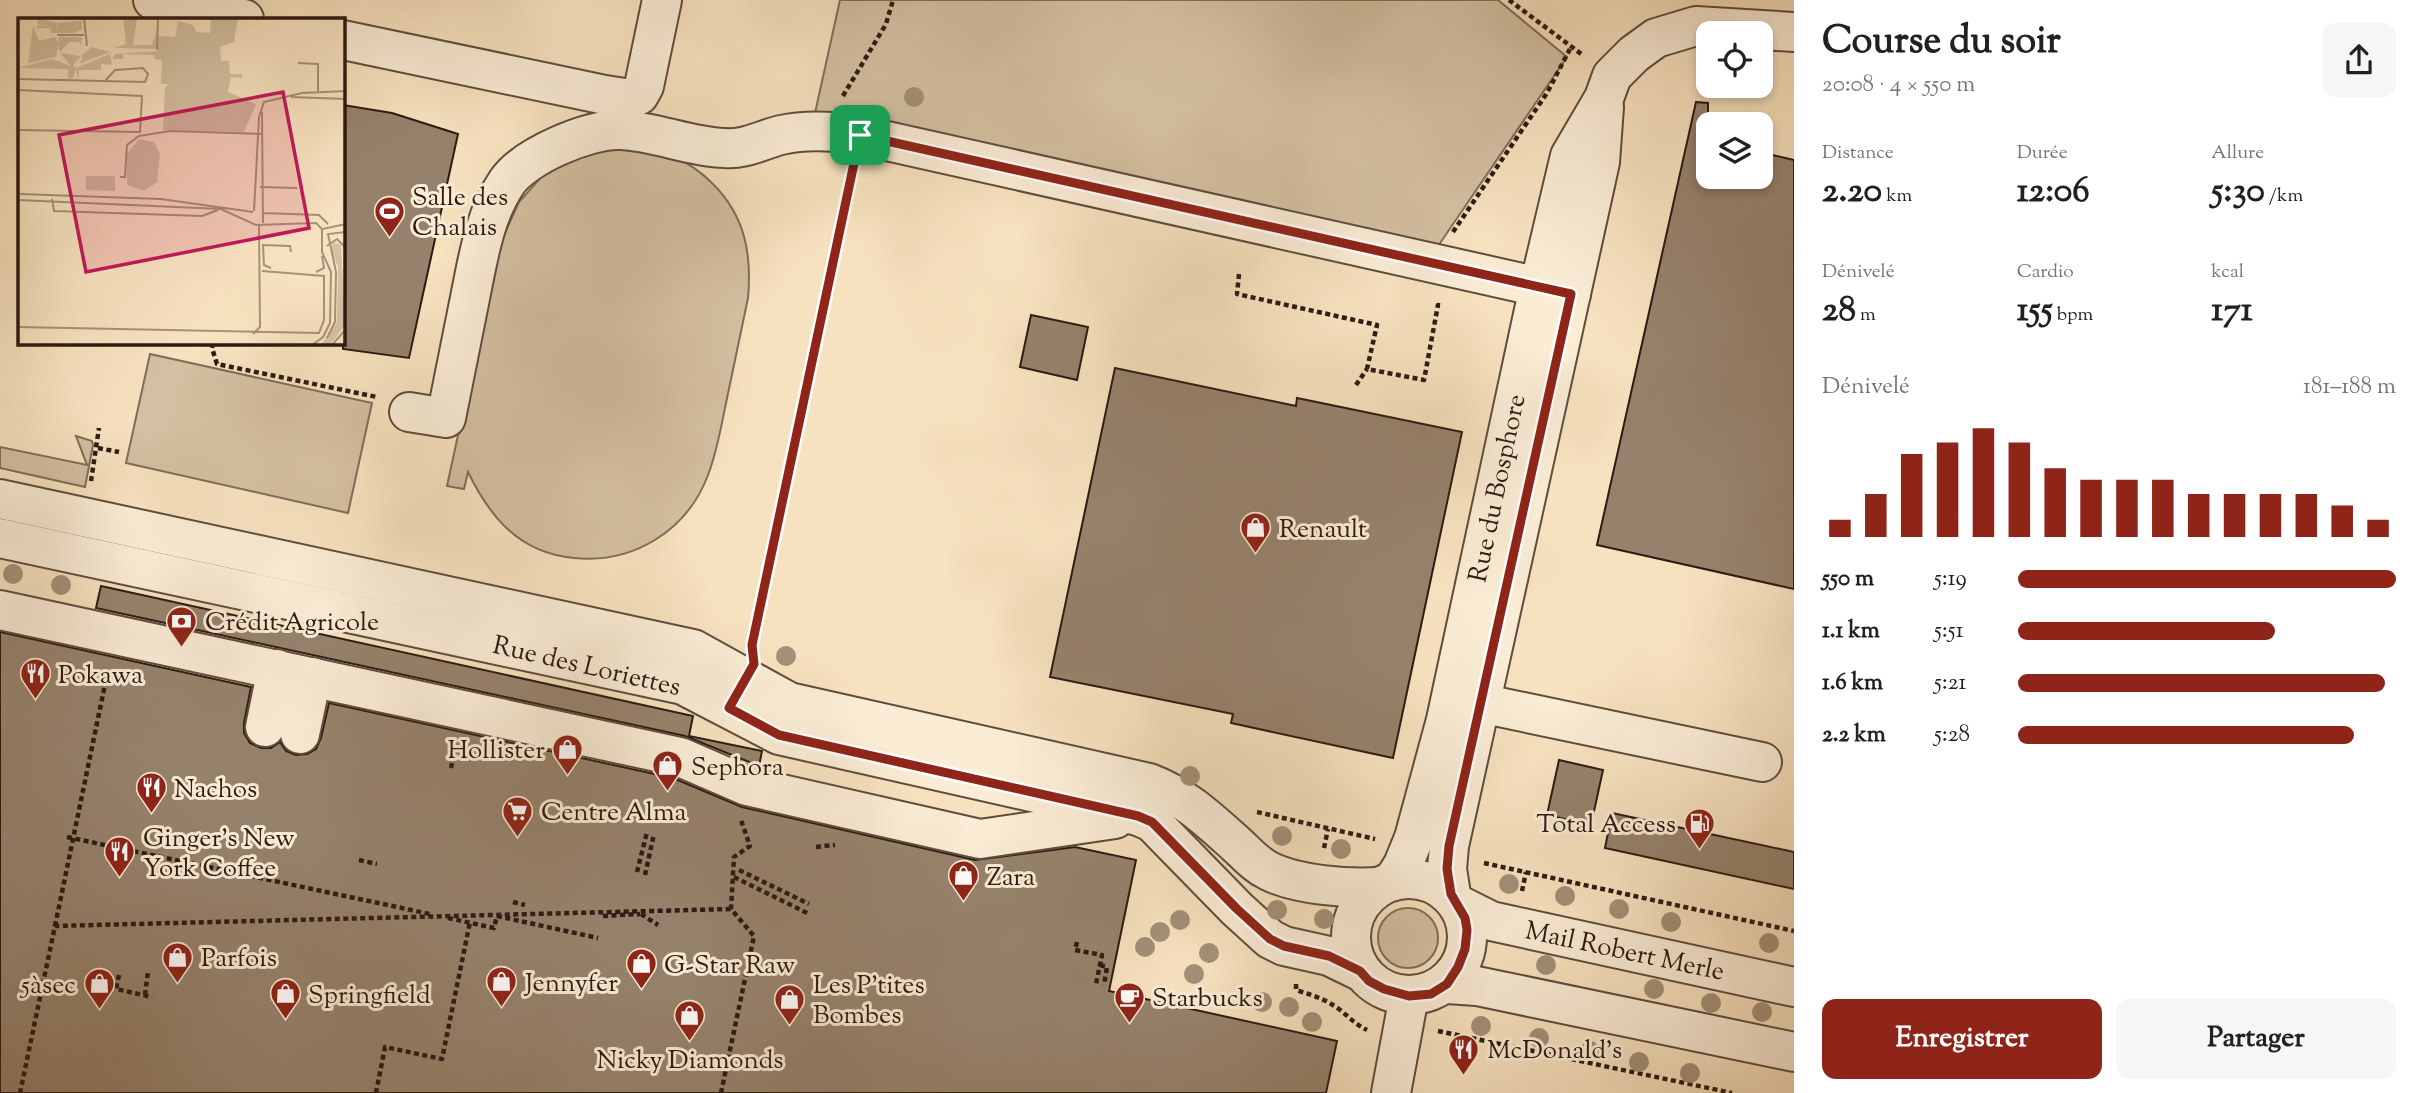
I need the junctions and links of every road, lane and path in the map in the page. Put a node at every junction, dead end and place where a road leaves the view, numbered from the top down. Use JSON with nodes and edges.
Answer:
{"nodes":[{"id":1,"x":153,"y":0,"type":"edge"},
{"id":2,"x":662,"y":0,"type":"edge"},
{"id":3,"x":893,"y":0,"type":"edge"},
{"id":4,"x":1509,"y":0,"type":"edge"},
{"id":5,"x":1699,"y":13,"type":"edge"},
{"id":6,"x":239,"y":18,"type":"edge"},
{"id":7,"x":1788,"y":34,"type":"edge"},
{"id":8,"x":345,"y":40,"type":"edge"},
{"id":9,"x":1571,"y":47,"type":"junction"},
{"id":10,"x":1608,"y":87,"type":"junction"},
{"id":11,"x":849,"y":134,"type":"junction"},
{"id":12,"x":1432,"y":264,"type":"junction"},
{"id":13,"x":1239,"y":274,"type":"dead end"},
{"id":14,"x":1555,"y":291,"type":"junction"},
{"id":15,"x":1451,"y":307,"type":"dead end"},
{"id":16,"x":213,"y":345,"type":"edge"},
{"id":17,"x":1367,"y":369,"type":"junction"},
{"id":18,"x":1356,"y":385,"type":"dead end"},
{"id":19,"x":409,"y":412,"type":"joint"},
{"id":20,"x":99,"y":428,"type":"dead end"},
{"id":21,"x":98,"y":448,"type":"junction"},
{"id":22,"x":119,"y":452,"type":"dead end"},
{"id":23,"x":0,"y":499,"type":"edge"},
{"id":24,"x":84,"y":504,"type":"junction"},
{"id":25,"x":0,"y":513,"type":"edge"},
{"id":26,"x":0,"y":538,"type":"edge"},
{"id":27,"x":0,"y":610,"type":"edge"},
{"id":28,"x":110,"y":658,"type":"dead end"},
{"id":29,"x":295,"y":673,"type":"junction"},
{"id":30,"x":745,"y":678,"type":"junction"},
{"id":31,"x":1466,"y":699,"type":"junction"},
{"id":32,"x":282,"y":731,"type":"dead end"},
{"id":33,"x":1762,"y":762,"type":"dead end"},
{"id":34,"x":738,"y":810,"type":"dead end"},
{"id":35,"x":1138,"y":816,"type":"junction"},
{"id":36,"x":647,"y":832,"type":"dead end"},
{"id":37,"x":654,"y":834,"type":"dead end"},
{"id":38,"x":68,"y":837,"type":"dead end"},
{"id":39,"x":359,"y":860,"type":"dead end"},
{"id":40,"x":377,"y":864,"type":"dead end"},
{"id":41,"x":739,"y":870,"type":"dead end"},
{"id":42,"x":637,"y":872,"type":"dead end"},
{"id":43,"x":645,"y":875,"type":"dead end"},
{"id":44,"x":734,"y":877,"type":"dead end"},
{"id":45,"x":1386,"y":884,"type":"junction"},
{"id":46,"x":1455,"y":900,"type":"junction"},
{"id":47,"x":513,"y":902,"type":"dead end"},
{"id":48,"x":809,"y":904,"type":"dead end"},
{"id":49,"x":525,"y":905,"type":"dead end"},
{"id":50,"x":731,"y":909,"type":"junction"},
{"id":51,"x":658,"y":912,"type":"dead end"},
{"id":52,"x":640,"y":914,"type":"junction"},
{"id":53,"x":809,"y":914,"type":"dead end"},
{"id":54,"x":471,"y":915,"type":"junction"},
{"id":55,"x":603,"y":916,"type":"dead end"},
{"id":56,"x":658,"y":925,"type":"dead end"},
{"id":57,"x":55,"y":926,"type":"junction"},
{"id":58,"x":598,"y":937,"type":"dead end"},
{"id":59,"x":1077,"y":942,"type":"dead end"},
{"id":60,"x":1100,"y":963,"type":"junction"},
{"id":61,"x":1360,"y":971,"type":"junction"},
{"id":62,"x":148,"y":972,"type":"dead end"},
{"id":63,"x":119,"y":975,"type":"dead end"},
{"id":64,"x":1447,"y":984,"type":"junction"},
{"id":65,"x":1794,"y":987,"type":"edge"},
{"id":66,"x":143,"y":994,"type":"junction"},
{"id":67,"x":1409,"y":996,"type":"junction"},
{"id":68,"x":152,"y":997,"type":"dead end"},
{"id":69,"x":1403,"y":1037,"type":"junction"},
{"id":70,"x":1794,"y":1052,"type":"edge"},
{"id":71,"x":20,"y":1093,"type":"edge"},
{"id":72,"x":376,"y":1093,"type":"edge"},
{"id":73,"x":721,"y":1093,"type":"edge"},
{"id":74,"x":1391,"y":1093,"type":"edge"},
{"id":75,"x":1732,"y":1093,"type":"edge"}],
"edges":[{"from":1,"to":6,"type":"street"},
{"from":2,"to":8,"type":"street"},
{"from":3,"to":11,"type":"path"},
{"from":4,"to":9,"type":"path"},
{"from":5,"to":7,"type":"street"},
{"from":5,"to":10,"type":"street"},
{"from":9,"to":10,"type":"path"},
{"from":9,"to":12,"type":"path"},
{"from":10,"to":14,"type":"street","name":"Rue du Bosphore"},
{"from":11,"to":12,"type":"street"},
{"from":11,"to":19,"type":"street"},
{"from":11,"to":30,"type":"path"},
{"from":12,"to":14,"type":"street"},
{"from":13,"to":17,"type":"path"},
{"from":14,"to":31,"type":"street","name":"Rue du Bosphore"},
{"from":15,"to":17,"type":"path"},
{"from":16,"to":19,"type":"path"},
{"from":17,"to":18,"type":"path"},
{"from":20,"to":21,"type":"path"},
{"from":21,"to":22,"type":"path"},
{"from":21,"to":24,"type":"path"},
{"from":23,"to":24,"type":"street","name":"Rue des Loriettes"},
{"from":24,"to":25,"type":"street"},
{"from":24,"to":30,"type":"street","name":"Rue des Loriettes"},
{"from":26,"to":35,"type":"street","name":"Rue des Loriettes"},
{"from":27,"to":29,"type":"street"},
{"from":28,"to":57,"type":"path"},
{"from":29,"to":32,"type":"street"},
{"from":29,"to":35,"type":"street"},
{"from":30,"to":45,"type":"street","name":"Rue des Loriettes"},
{"from":31,"to":33,"type":"street"},
{"from":31,"to":45,"type":"street","name":"Rue du Bosphore"},
{"from":31,"to":46,"type":"street","name":"Rue du Bosphore"},
{"from":34,"to":50,"type":"path"},
{"from":35,"to":61,"type":"street","name":"Rue des Loriettes"},
{"from":36,"to":42,"type":"path"},
{"from":37,"to":43,"type":"path"},
{"from":38,"to":58,"type":"path"},
{"from":39,"to":40,"type":"path"},
{"from":41,"to":48,"type":"path"},
{"from":44,"to":53,"type":"path"},
{"from":45,"to":46,"type":"street"},
{"from":45,"to":61,"type":"street"},
{"from":46,"to":64,"type":"street"},
{"from":46,"to":65,"type":"street","name":"Mail Robert Merle"},
{"from":47,"to":49,"type":"path"},
{"from":50,"to":54,"type":"path"},
{"from":50,"to":73,"type":"path"},
{"from":51,"to":52,"type":"path"},
{"from":52,"to":55,"type":"path"},
{"from":52,"to":56,"type":"path"},
{"from":54,"to":57,"type":"path"},
{"from":54,"to":72,"type":"path"},
{"from":57,"to":71,"type":"path"},
{"from":59,"to":60,"type":"path"},
{"from":60,"to":60,"type":"path"},
{"from":61,"to":67,"type":"street"},
{"from":62,"to":66,"type":"path"},
{"from":63,"to":66,"type":"path"},
{"from":64,"to":67,"type":"street"},
{"from":64,"to":70,"type":"street"},
{"from":66,"to":68,"type":"path"},
{"from":67,"to":69,"type":"street"},
{"from":69,"to":74,"type":"street"},
{"from":69,"to":75,"type":"path"}]}
